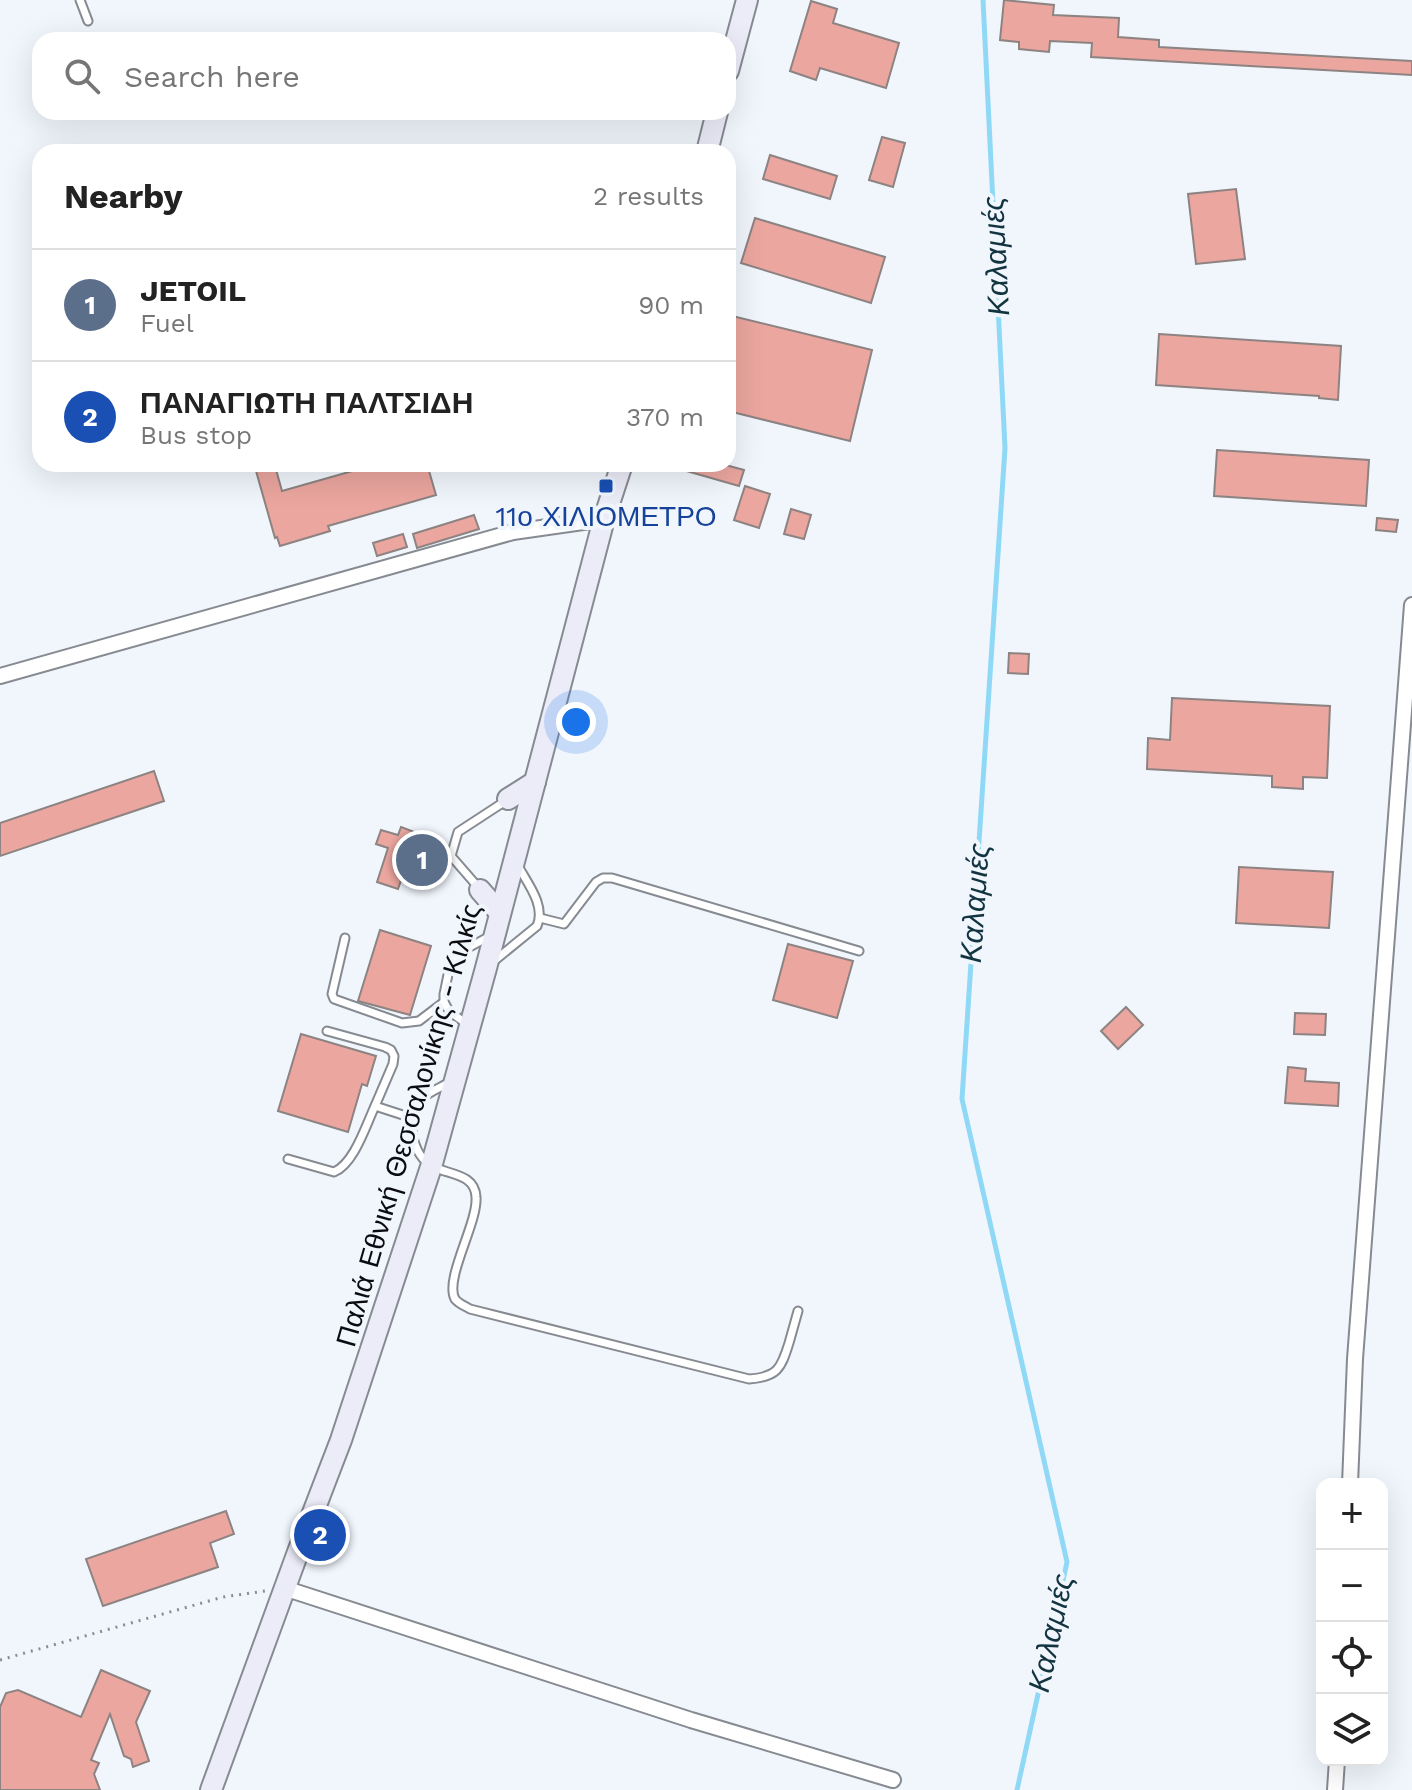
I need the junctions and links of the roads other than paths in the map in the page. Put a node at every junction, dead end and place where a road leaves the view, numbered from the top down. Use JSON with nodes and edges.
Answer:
{"nodes":[{"id":1,"x":80,"y":0,"type":"edge"},
{"id":2,"x":747,"y":0,"type":"edge"},
{"id":3,"x":88,"y":21,"type":"dead end"},
{"id":4,"x":736,"y":41,"type":"edge"},
{"id":5,"x":715,"y":120,"type":"edge"},
{"id":6,"x":709,"y":144,"type":"edge"},
{"id":7,"x":619,"y":472,"type":"edge"},
{"id":8,"x":604,"y":519,"type":"junction"},
{"id":9,"x":1412,"y":605,"type":"edge"},
{"id":10,"x":0,"y":676,"type":"edge"},
{"id":11,"x":535,"y":782,"type":"junction"},
{"id":12,"x":508,"y":799,"type":"joint"},
{"id":13,"x":514,"y":858,"type":"junction"},
{"id":14,"x":480,"y":890,"type":"joint"},
{"id":15,"x":500,"y":913,"type":"junction"},
{"id":16,"x":540,"y":918,"type":"junction"},
{"id":17,"x":495,"y":933,"type":"junction"},
{"id":18,"x":345,"y":938,"type":"dead end"},
{"id":19,"x":859,"y":951,"type":"dead end"},
{"id":20,"x":486,"y":968,"type":"junction"},
{"id":21,"x":444,"y":1002,"type":"junction"},
{"id":22,"x":470,"y":1026,"type":"junction"},
{"id":23,"x":327,"y":1031,"type":"dead end"},
{"id":24,"x":456,"y":1079,"type":"junction"},
{"id":25,"x":375,"y":1106,"type":"junction"},
{"id":26,"x":412,"y":1118,"type":"junction"},
{"id":27,"x":288,"y":1159,"type":"dead end"},
{"id":28,"x":431,"y":1167,"type":"junction"},
{"id":29,"x":798,"y":1311,"type":"dead end"},
{"id":30,"x":1350,"y":1478,"type":"edge"},
{"id":31,"x":284,"y":1588,"type":"junction"},
{"id":32,"x":1337,"y":1766,"type":"edge"},
{"id":33,"x":893,"y":1780,"type":"dead end"},
{"id":34,"x":211,"y":1790,"type":"edge"},
{"id":35,"x":1335,"y":1790,"type":"edge"}],
"edges":[{"from":1,"to":3,"type":"lane"},
{"from":2,"to":4,"type":"main road"},
{"from":5,"to":6,"type":"main road"},
{"from":7,"to":8,"type":"main road","name":"Παλιά Εθνική Θεσσαλονίκης - Κιλκίς"},
{"from":8,"to":10,"type":"street"},
{"from":8,"to":11,"type":"main road","name":"Παλιά Εθνική Θεσσαλονίκης - Κιλκίς"},
{"from":9,"to":30,"type":"street"},
{"from":11,"to":12,"type":"main road"},
{"from":11,"to":13,"type":"main road","name":"Παλιά Εθνική Θεσσαλονίκης - Κιλκίς"},
{"from":12,"to":14,"type":"lane"},
{"from":13,"to":15,"type":"main road","name":"Παλιά Εθνική Θεσσαλονίκης - Κιλκίς"},
{"from":13,"to":16,"type":"lane"},
{"from":14,"to":15,"type":"main road"},
{"from":15,"to":17,"type":"main road","name":"Παλιά Εθνική Θεσσαλονίκης - Κιλκίς"},
{"from":16,"to":19,"type":"lane"},
{"from":16,"to":20,"type":"lane"},
{"from":17,"to":20,"type":"main road","name":"Παλιά Εθνική Θεσσαλονίκης - Κιλκίς"},
{"from":17,"to":21,"type":"lane"},
{"from":18,"to":21,"type":"lane"},
{"from":20,"to":22,"type":"main road","name":"Παλιά Εθνική Θεσσαλονίκης - Κιλκίς"},
{"from":21,"to":22,"type":"lane"},
{"from":22,"to":24,"type":"main road","name":"Παλιά Εθνική Θεσσαλονίκης - Κιλκίς"},
{"from":23,"to":25,"type":"lane"},
{"from":24,"to":26,"type":"lane"},
{"from":24,"to":28,"type":"main road","name":"Παλιά Εθνική Θεσσαλονίκης - Κιλκίς"},
{"from":25,"to":26,"type":"lane"},
{"from":25,"to":27,"type":"lane"},
{"from":26,"to":28,"type":"lane"},
{"from":28,"to":29,"type":"lane"},
{"from":28,"to":31,"type":"main road","name":"Παλιά Εθνική Θεσσαλονίκης - Κιλκίς"},
{"from":31,"to":33,"type":"street"},
{"from":31,"to":34,"type":"main road","name":"Παλιά Εθνική Θεσσαλονίκης - Κιλκίς"},
{"from":32,"to":35,"type":"street"}]}
